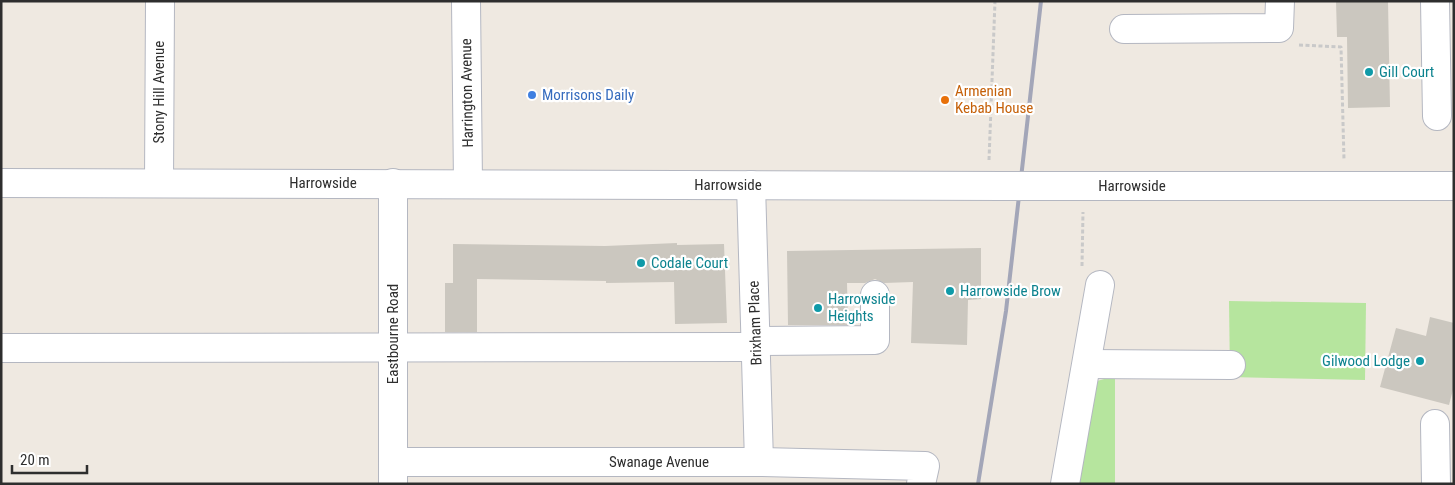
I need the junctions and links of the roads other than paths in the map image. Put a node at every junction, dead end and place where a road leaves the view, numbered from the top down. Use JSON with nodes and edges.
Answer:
{"nodes":[{"id":1,"x":160,"y":1,"type":"edge"},
{"id":2,"x":466,"y":1,"type":"edge"},
{"id":3,"x":1280,"y":1,"type":"edge"},
{"id":4,"x":1435,"y":1,"type":"edge"},
{"id":5,"x":1124,"y":29,"type":"dead end"},
{"id":6,"x":1437,"y":116,"type":"dead end"},
{"id":7,"x":1,"y":183,"type":"edge"},
{"id":8,"x":158,"y":183,"type":"junction"},
{"id":9,"x":393,"y":183,"type":"junction"},
{"id":10,"x":468,"y":184,"type":"junction"},
{"id":11,"x":751,"y":185,"type":"junction"},
{"id":12,"x":1454,"y":186,"type":"edge"},
{"id":13,"x":1091,"y":279,"type":"road end"},
{"id":14,"x":875,"y":295,"type":"dead end"},
{"id":15,"x":756,"y":344,"type":"junction"},
{"id":16,"x":393,"y":346,"type":"junction"},
{"id":17,"x":1,"y":348,"type":"edge"},
{"id":18,"x":1088,"y":364,"type":"junction"},
{"id":19,"x":1231,"y":365,"type":"dead end"},
{"id":20,"x":1435,"y":424,"type":"dead end"},
{"id":21,"x":759,"y":462,"type":"junction"},
{"id":22,"x":393,"y":473,"type":"edge"},
{"id":23,"x":923,"y":475,"type":"edge"},
{"id":24,"x":1442,"y":482,"type":"edge"},
{"id":25,"x":1065,"y":484,"type":"edge"}],
"edges":[{"from":1,"to":8,"type":"street","name":"Stony Hill Avenue"},
{"from":2,"to":10,"type":"street","name":"Harrington Avenue"},
{"from":3,"to":5,"type":"street"},
{"from":4,"to":6,"type":"street"},
{"from":7,"to":8,"type":"street","name":"Harrowside"},
{"from":8,"to":9,"type":"street","name":"Harrowside"},
{"from":9,"to":10,"type":"street","name":"Harrowside"},
{"from":9,"to":16,"type":"street","name":"Eastbourne Road"},
{"from":10,"to":11,"type":"street","name":"Harrowside"},
{"from":11,"to":12,"type":"street","name":"Harrowside","bridge":true},
{"from":11,"to":15,"type":"street","name":"Brixham Place"},
{"from":13,"to":18,"type":"street"},
{"from":14,"to":15,"type":"street"},
{"from":15,"to":16,"type":"street"},
{"from":15,"to":21,"type":"street","name":"Brixham Place"},
{"from":16,"to":17,"type":"street"},
{"from":16,"to":22,"type":"street","name":"Eastbourne Road"},
{"from":18,"to":19,"type":"street"},
{"from":18,"to":25,"type":"street"},
{"from":20,"to":24,"type":"street"},
{"from":21,"to":22,"type":"street","name":"Swanage Avenue"},
{"from":21,"to":23,"type":"street","name":"Swanage Avenue"}]}
